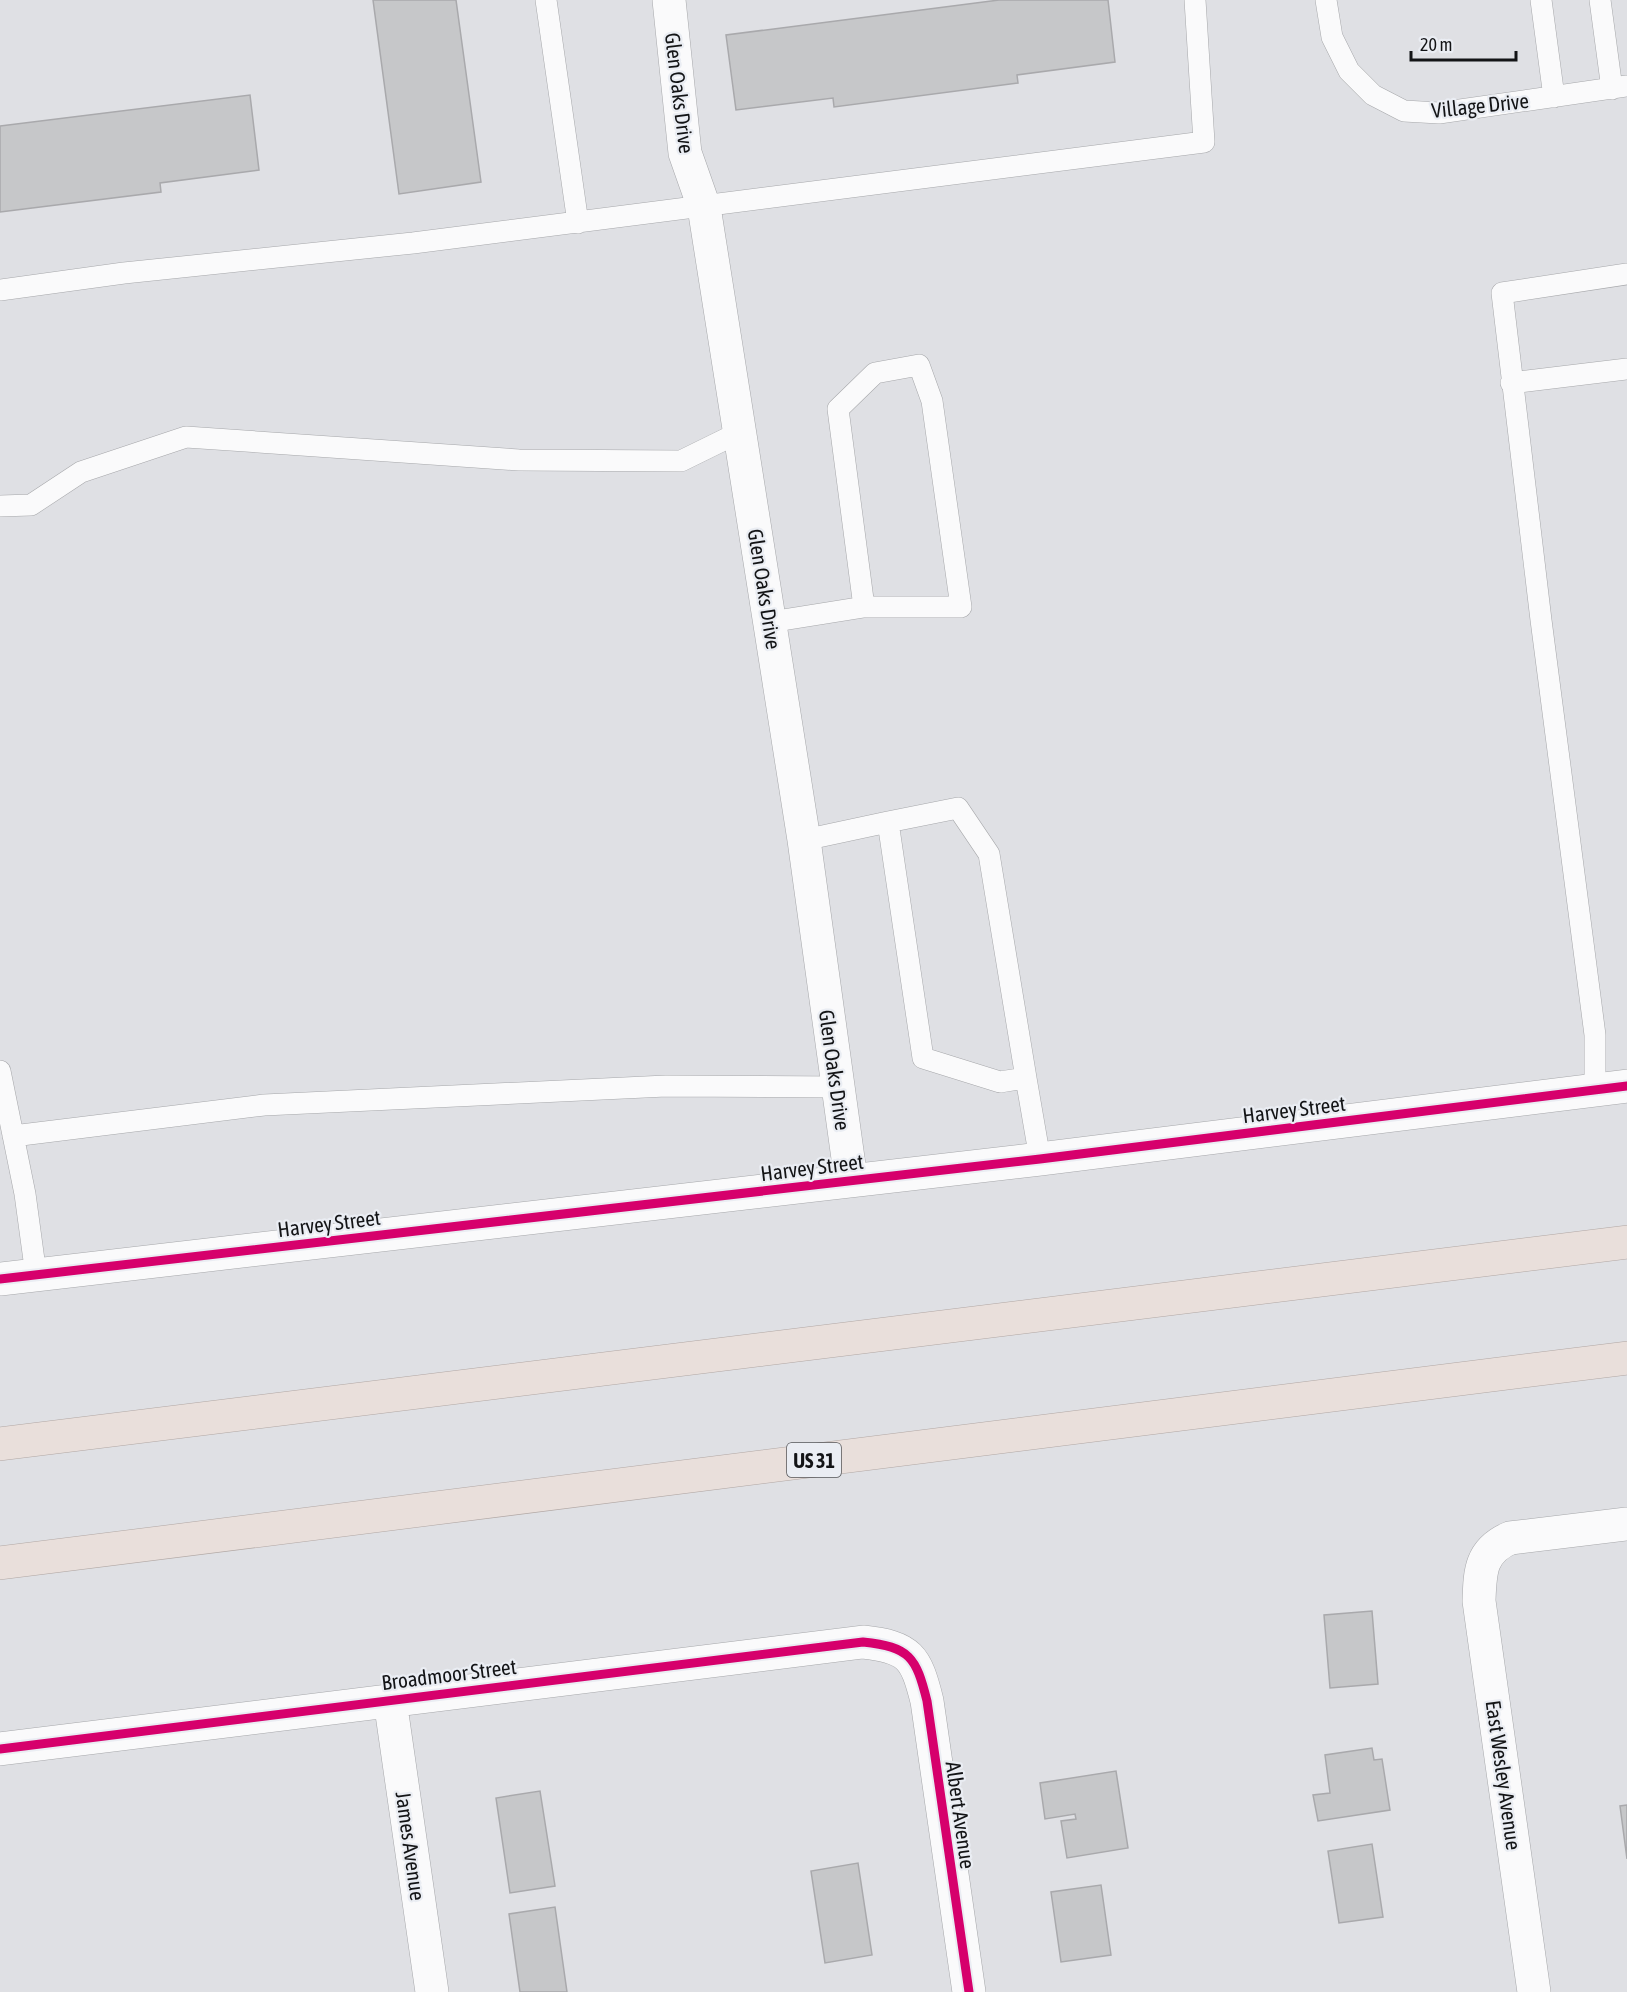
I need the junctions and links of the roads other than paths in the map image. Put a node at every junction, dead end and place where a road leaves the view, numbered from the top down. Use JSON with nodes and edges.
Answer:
{"nodes":[{"id":1,"x":546,"y":0,"type":"edge"},
{"id":2,"x":669,"y":0,"type":"edge"},
{"id":3,"x":1195,"y":0,"type":"edge"},
{"id":4,"x":1326,"y":0,"type":"edge"},
{"id":5,"x":1541,"y":0,"type":"edge"},
{"id":6,"x":1600,"y":0,"type":"edge"},
{"id":7,"x":1619,"y":88,"type":"edge"},
{"id":8,"x":1554,"y":97,"type":"junction"},
{"id":9,"x":704,"y":207,"type":"junction"},
{"id":10,"x":578,"y":223,"type":"junction"},
{"id":11,"x":1627,"y":274,"type":"edge"},
{"id":12,"x":0,"y":290,"type":"edge"},
{"id":13,"x":1627,"y":369,"type":"edge"},
{"id":14,"x":1511,"y":383,"type":"junction"},
{"id":15,"x":740,"y":432,"type":"junction"},
{"id":16,"x":0,"y":506,"type":"edge"},
{"id":17,"x":864,"y":607,"type":"junction"},
{"id":18,"x":770,"y":622,"type":"junction"},
{"id":19,"x":888,"y":822,"type":"junction"},
{"id":20,"x":804,"y":840,"type":"junction"},
{"id":21,"x":0,"y":1071,"type":"edge"},
{"id":22,"x":1026,"y":1078,"type":"junction"},
{"id":23,"x":1627,"y":1086,"type":"edge"},
{"id":24,"x":837,"y":1087,"type":"junction"},
{"id":25,"x":1595,"y":1090,"type":"junction"},
{"id":26,"x":13,"y":1136,"type":"junction"},
{"id":27,"x":1040,"y":1159,"type":"junction"},
{"id":28,"x":850,"y":1180,"type":"junction"},
{"id":29,"x":1627,"y":1242,"type":"edge"},
{"id":30,"x":36,"y":1275,"type":"junction"},
{"id":31,"x":0,"y":1280,"type":"edge"},
{"id":32,"x":1627,"y":1358,"type":"edge"},
{"id":33,"x":0,"y":1444,"type":"edge"},
{"id":34,"x":1627,"y":1524,"type":"edge"},
{"id":35,"x":0,"y":1563,"type":"edge"},
{"id":36,"x":902,"y":1651,"type":"joint"},
{"id":37,"x":390,"y":1700,"type":"junction"},
{"id":38,"x":0,"y":1749,"type":"edge"},
{"id":39,"x":432,"y":1992,"type":"edge"},
{"id":40,"x":969,"y":1992,"type":"edge"},
{"id":41,"x":1534,"y":1992,"type":"edge"}],
"edges":[{"from":1,"to":10,"type":"lane"},
{"from":2,"to":9,"type":"street","name":"Glen Oaks Drive"},
{"from":3,"to":9,"type":"lane"},
{"from":4,"to":8,"type":"lane","name":"Village Drive"},
{"from":5,"to":8,"type":"lane"},
{"from":6,"to":7,"type":"lane"},
{"from":7,"to":8,"type":"lane","name":"Village Drive"},
{"from":9,"to":10,"type":"lane"},
{"from":9,"to":15,"type":"street","name":"Glen Oaks Drive"},
{"from":10,"to":12,"type":"lane"},
{"from":11,"to":14,"type":"lane"},
{"from":13,"to":14,"type":"lane"},
{"from":14,"to":25,"type":"lane"},
{"from":15,"to":16,"type":"lane"},
{"from":15,"to":18,"type":"street","name":"Glen Oaks Drive"},
{"from":17,"to":17,"type":"lane"},
{"from":17,"to":18,"type":"lane"},
{"from":18,"to":20,"type":"street","name":"Glen Oaks Drive"},
{"from":19,"to":20,"type":"lane"},
{"from":19,"to":22,"type":"lane"},
{"from":19,"to":22,"type":"lane"},
{"from":20,"to":24,"type":"street","name":"Glen Oaks Drive"},
{"from":21,"to":26,"type":"lane"},
{"from":22,"to":27,"type":"lane"},
{"from":23,"to":25,"type":"street","name":"Harvey Street"},
{"from":24,"to":26,"type":"lane"},
{"from":24,"to":28,"type":"street","name":"Glen Oaks Drive"},
{"from":25,"to":27,"type":"street","name":"Harvey Street"},
{"from":26,"to":30,"type":"lane"},
{"from":27,"to":28,"type":"street","name":"Harvey Street"},
{"from":28,"to":30,"type":"street","name":"Harvey Street"},
{"from":29,"to":33,"type":"highway"},
{"from":30,"to":31,"type":"street","name":"Harvey Street"},
{"from":32,"to":35,"type":"highway","number":"US 31"},
{"from":34,"to":41,"type":"street","name":"East Wesley Avenue"},
{"from":36,"to":37,"type":"street","name":"Broadmoor Street"},
{"from":36,"to":40,"type":"street","name":"Albert Avenue"},
{"from":37,"to":38,"type":"street","name":"Broadmoor Street"},
{"from":37,"to":39,"type":"street","name":"James Avenue"}]}
